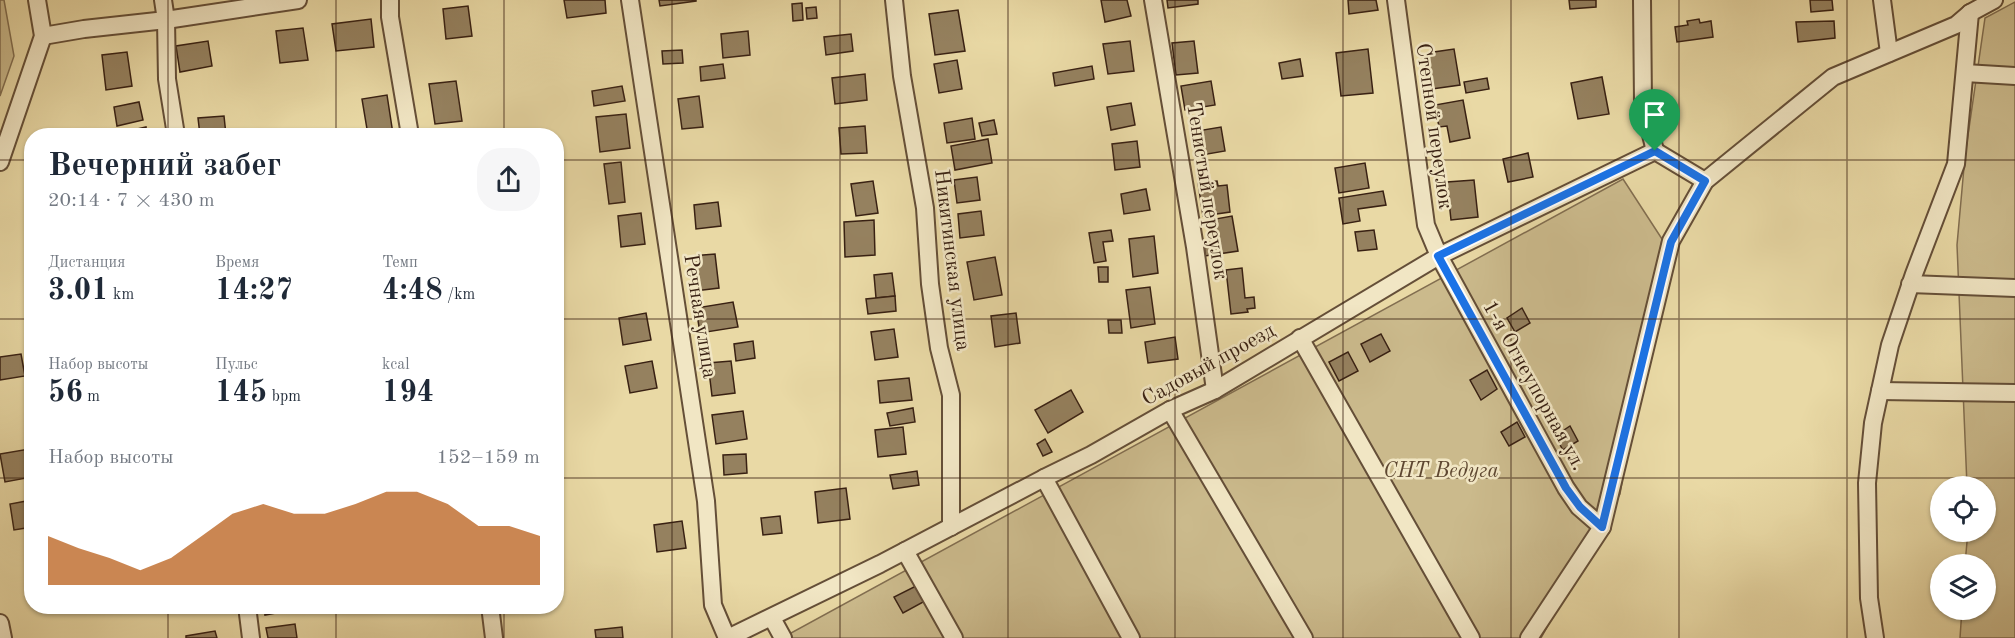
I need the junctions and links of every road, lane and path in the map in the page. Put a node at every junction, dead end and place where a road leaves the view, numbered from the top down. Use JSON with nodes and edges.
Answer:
{"nodes":[{"id":1,"x":38,"y":0,"type":"edge"},
{"id":2,"x":163,"y":0,"type":"edge"},
{"id":3,"x":298,"y":0,"type":"edge"},
{"id":4,"x":390,"y":0,"type":"edge"},
{"id":5,"x":630,"y":0,"type":"edge"},
{"id":6,"x":894,"y":0,"type":"edge"},
{"id":7,"x":1153,"y":0,"type":"edge"},
{"id":8,"x":1396,"y":0,"type":"edge"},
{"id":9,"x":1642,"y":0,"type":"edge"},
{"id":10,"x":1882,"y":0,"type":"edge"},
{"id":11,"x":1994,"y":0,"type":"edge"},
{"id":12,"x":1970,"y":13,"type":"junction"},
{"id":13,"x":166,"y":20,"type":"junction"},
{"id":14,"x":43,"y":36,"type":"junction"},
{"id":15,"x":1889,"y":53,"type":"junction"},
{"id":16,"x":1965,"y":73,"type":"junction"},
{"id":17,"x":2015,"y":76,"type":"edge"},
{"id":18,"x":175,"y":128,"type":"edge"},
{"id":19,"x":409,"y":128,"type":"edge"},
{"id":20,"x":1655,"y":151,"type":"junction"},
{"id":21,"x":0,"y":162,"type":"edge"},
{"id":22,"x":1705,"y":181,"type":"junction"},
{"id":23,"x":1438,"y":256,"type":"junction"},
{"id":24,"x":1910,"y":284,"type":"junction"},
{"id":25,"x":2015,"y":288,"type":"edge"},
{"id":26,"x":1300,"y":338,"type":"junction"},
{"id":27,"x":1215,"y":390,"type":"junction"},
{"id":28,"x":1880,"y":391,"type":"junction"},
{"id":29,"x":2015,"y":393,"type":"edge"},
{"id":30,"x":1170,"y":410,"type":"junction"},
{"id":31,"x":1044,"y":478,"type":"junction"},
{"id":32,"x":951,"y":527,"type":"junction"},
{"id":33,"x":1602,"y":527,"type":"junction"},
{"id":34,"x":905,"y":551,"type":"junction"},
{"id":35,"x":248,"y":614,"type":"edge"},
{"id":36,"x":491,"y":614,"type":"edge"},
{"id":37,"x":772,"y":618,"type":"junction"},
{"id":38,"x":0,"y":623,"type":"edge"},
{"id":39,"x":3,"y":638,"type":"edge"},
{"id":40,"x":251,"y":638,"type":"edge"},
{"id":41,"x":494,"y":638,"type":"edge"},
{"id":42,"x":728,"y":638,"type":"edge"},
{"id":43,"x":783,"y":638,"type":"edge"},
{"id":44,"x":954,"y":638,"type":"edge"},
{"id":45,"x":1131,"y":638,"type":"edge"},
{"id":46,"x":1304,"y":638,"type":"edge"},
{"id":47,"x":1471,"y":638,"type":"edge"},
{"id":48,"x":1529,"y":638,"type":"edge"},
{"id":49,"x":1875,"y":638,"type":"edge"}],
"edges":[{"from":1,"to":14,"type":"street"},
{"from":2,"to":13,"type":"street"},
{"from":3,"to":13,"type":"street"},
{"from":4,"to":19,"type":"street"},
{"from":5,"to":42,"type":"street","name":"Речная улица"},
{"from":6,"to":32,"type":"street","name":"Никитинская улица"},
{"from":7,"to":27,"type":"street","name":"Тенистый переулок"},
{"from":8,"to":23,"type":"street","name":"Степной переулок"},
{"from":9,"to":20,"type":"street"},
{"from":10,"to":15,"type":"street"},
{"from":11,"to":12,"type":"street"},
{"from":12,"to":15,"type":"street"},
{"from":12,"to":16,"type":"street"},
{"from":13,"to":14,"type":"street"},
{"from":13,"to":18,"type":"street"},
{"from":14,"to":21,"type":"street"},
{"from":15,"to":22,"type":"street"},
{"from":16,"to":17,"type":"street"},
{"from":16,"to":24,"type":"street"},
{"from":20,"to":22,"type":"street"},
{"from":20,"to":23,"type":"street","name":"Садовый проезд"},
{"from":22,"to":33,"type":"street"},
{"from":23,"to":26,"type":"street","name":"Садовый проезд"},
{"from":23,"to":33,"type":"street","name":"1-я Огнеупорная ул."},
{"from":24,"to":25,"type":"street"},
{"from":24,"to":28,"type":"street"},
{"from":26,"to":27,"type":"street","name":"Садовый проезд"},
{"from":26,"to":47,"type":"street"},
{"from":27,"to":30,"type":"street","name":"Садовый проезд"},
{"from":28,"to":29,"type":"street"},
{"from":28,"to":49,"type":"street"},
{"from":30,"to":31,"type":"street","name":"Садовый проезд"},
{"from":30,"to":46,"type":"street"},
{"from":31,"to":32,"type":"street","name":"Садовый проезд"},
{"from":31,"to":45,"type":"street"},
{"from":32,"to":34,"type":"street","name":"Садовый проезд"},
{"from":33,"to":48,"type":"street"},
{"from":34,"to":37,"type":"street","name":"Садовый проезд"},
{"from":34,"to":44,"type":"street"},
{"from":35,"to":40,"type":"street"},
{"from":36,"to":41,"type":"street"},
{"from":37,"to":42,"type":"street","name":"Садовый проезд"},
{"from":37,"to":43,"type":"street"},
{"from":38,"to":39,"type":"street"}]}
